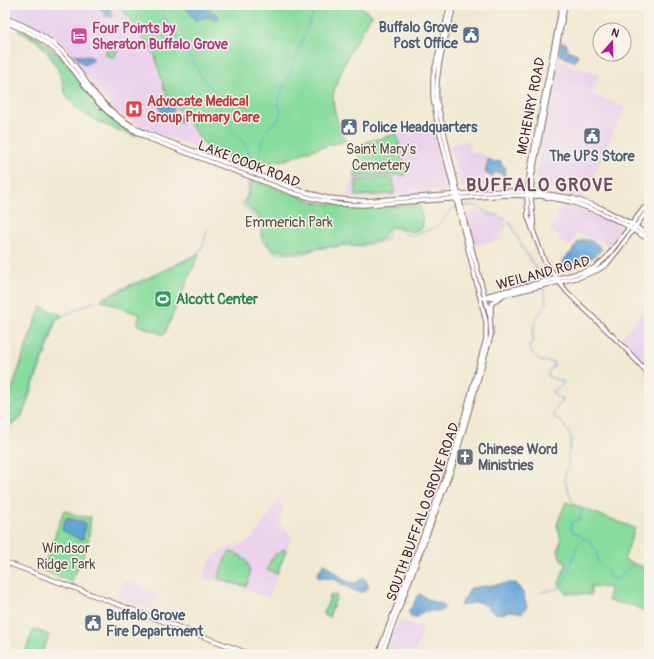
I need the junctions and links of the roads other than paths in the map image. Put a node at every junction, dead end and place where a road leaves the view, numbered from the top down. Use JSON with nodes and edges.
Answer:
{"nodes":[{"id":1,"x":450,"y":5,"type":"edge"},
{"id":2,"x":454,"y":5,"type":"edge"},
{"id":3,"x":562,"y":5,"type":"edge"},
{"id":4,"x":565,"y":5,"type":"edge"},
{"id":5,"x":5,"y":18,"type":"edge"},
{"id":6,"x":5,"y":22,"type":"edge"},
{"id":7,"x":434,"y":86,"type":"junction"},
{"id":8,"x":248,"y":173,"type":"junction"},
{"id":9,"x":529,"y":193,"type":"junction"},
{"id":10,"x":457,"y":197,"type":"junction"},
{"id":11,"x":648,"y":207,"type":"edge"},
{"id":12,"x":461,"y":211,"type":"junction"},
{"id":13,"x":633,"y":227,"type":"junction"},
{"id":14,"x":649,"y":236,"type":"edge"},
{"id":15,"x":649,"y":240,"type":"edge"},
{"id":16,"x":557,"y":280,"type":"junction"},
{"id":17,"x":537,"y":285,"type":"junction"},
{"id":18,"x":482,"y":289,"type":"junction"},
{"id":19,"x":510,"y":293,"type":"junction"},
{"id":20,"x":495,"y":294,"type":"junction"},
{"id":21,"x":484,"y":298,"type":"junction"},
{"id":22,"x":491,"y":328,"type":"junction"},
{"id":23,"x":649,"y":374,"type":"edge"},
{"id":24,"x":5,"y":562,"type":"edge"},
{"id":25,"x":250,"y":654,"type":"edge"},
{"id":26,"x":378,"y":654,"type":"edge"},
{"id":27,"x":382,"y":654,"type":"edge"}],
"edges":[{"from":1,"to":7,"type":"main road"},
{"from":2,"to":7,"type":"main road"},
{"from":3,"to":9,"type":"main road","name":"MCHENRY ROAD"},
{"from":4,"to":9,"type":"main road","name":"MCHENRY ROAD"},
{"from":5,"to":8,"type":"main road","name":"LAKE COOK ROAD"},
{"from":6,"to":8,"type":"main road","name":"LAKE COOK ROAD"},
{"from":7,"to":10,"type":"main road","name":"SOUTH BUFFALO GROVE ROAD"},
{"from":8,"to":10,"type":"main road","name":"LAKE COOK ROAD"},
{"from":9,"to":10,"type":"main road","name":"LAKE COOK ROAD"},
{"from":9,"to":13,"type":"main road","name":"LAKE COOK ROAD"},
{"from":9,"to":16,"type":"main road","name":"MCHENRY ROAD"},
{"from":10,"to":12,"type":"main road","name":"SOUTH BUFFALO GROVE ROAD"},
{"from":11,"to":13,"type":"main road","name":"WEILAND ROAD"},
{"from":12,"to":18,"type":"main road","name":"SOUTH BUFFALO GROVE ROAD"},
{"from":12,"to":21,"type":"main road","name":"SOUTH BUFFALO GROVE ROAD"},
{"from":13,"to":14,"type":"main road"},
{"from":13,"to":15,"type":"main road"},
{"from":13,"to":16,"type":"main road","name":"WEILAND ROAD"},
{"from":16,"to":17,"type":"main road","name":"WEILAND ROAD"},
{"from":16,"to":23,"type":"main road","name":"MCHENRY ROAD"},
{"from":17,"to":19,"type":"main road","name":"WEILAND ROAD"},
{"from":17,"to":20,"type":"main road","name":"WEILAND ROAD"},
{"from":18,"to":20,"type":"main road"},
{"from":18,"to":21,"type":"main road","name":"SOUTH BUFFALO GROVE ROAD"},
{"from":19,"to":21,"type":"main road","name":"WEILAND ROAD"},
{"from":19,"to":22,"type":"main road"},
{"from":20,"to":21,"type":"main road","name":"WEILAND ROAD"},
{"from":21,"to":22,"type":"main road","name":"SOUTH BUFFALO GROVE ROAD"},
{"from":21,"to":26,"type":"main road","name":"SOUTH BUFFALO GROVE ROAD"},
{"from":22,"to":27,"type":"main road","name":"SOUTH BUFFALO GROVE ROAD"},
{"from":24,"to":25,"type":"main road"}]}
